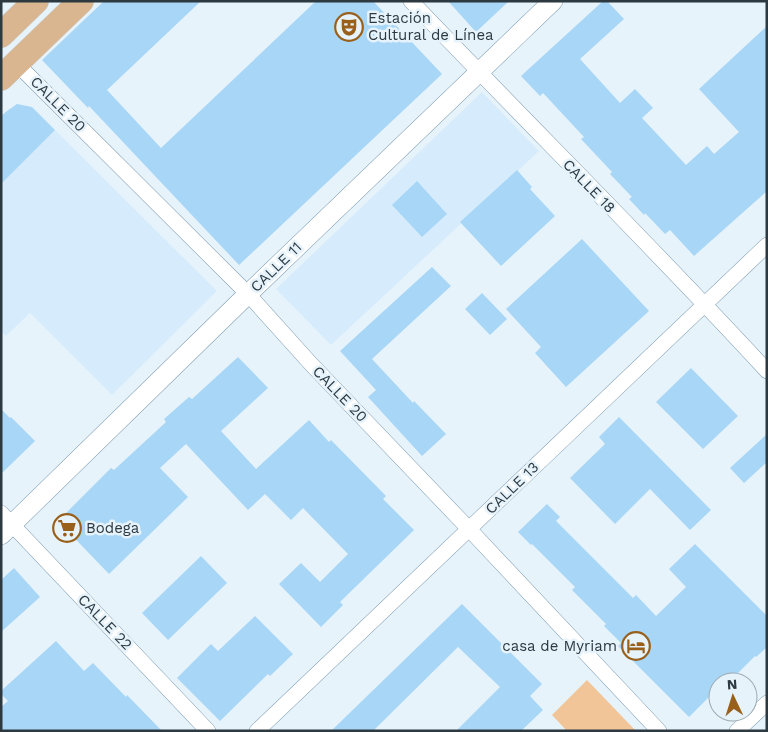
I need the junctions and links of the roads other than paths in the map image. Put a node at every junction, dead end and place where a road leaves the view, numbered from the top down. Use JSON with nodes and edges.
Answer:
{"nodes":[{"id":1,"x":36,"y":1,"type":"edge"},
{"id":2,"x":81,"y":1,"type":"edge"},
{"id":3,"x":411,"y":1,"type":"edge"},
{"id":4,"x":553,"y":1,"type":"edge"},
{"id":5,"x":1,"y":35,"type":"edge"},
{"id":6,"x":479,"y":72,"type":"junction"},
{"id":7,"x":6,"y":73,"type":"edge"},
{"id":8,"x":767,"y":245,"type":"edge"},
{"id":9,"x":248,"y":294,"type":"junction"},
{"id":10,"x":705,"y":304,"type":"junction"},
{"id":11,"x":767,"y":371,"type":"edge"},
{"id":12,"x":5,"y":524,"type":"edge"},
{"id":13,"x":469,"y":529,"type":"junction"},
{"id":14,"x":767,"y":703,"type":"edge"},
{"id":15,"x":208,"y":731,"type":"edge"},
{"id":16,"x":257,"y":731,"type":"edge"},
{"id":17,"x":659,"y":731,"type":"edge"},
{"id":18,"x":737,"y":731,"type":"edge"}],
"edges":[{"from":1,"to":5,"type":"main road"},
{"from":2,"to":7,"type":"main road"},
{"from":3,"to":6,"type":"street","name":"CALLE 18"},
{"from":4,"to":6,"type":"street","name":"CALLE 11"},
{"from":6,"to":9,"type":"street","name":"CALLE 11"},
{"from":6,"to":10,"type":"street","name":"CALLE 18"},
{"from":7,"to":9,"type":"street","name":"CALLE 20"},
{"from":8,"to":10,"type":"street","name":"CALLE 13"},
{"from":9,"to":12,"type":"street","name":"CALLE 11"},
{"from":9,"to":13,"type":"street","name":"CALLE 20"},
{"from":10,"to":11,"type":"street","name":"CALLE 18"},
{"from":10,"to":13,"type":"street","name":"CALLE 13"},
{"from":12,"to":15,"type":"street","name":"CALLE 22"},
{"from":13,"to":16,"type":"street","name":"CALLE 13"},
{"from":13,"to":17,"type":"street","name":"CALLE 20"},
{"from":14,"to":18,"type":"street"}]}
